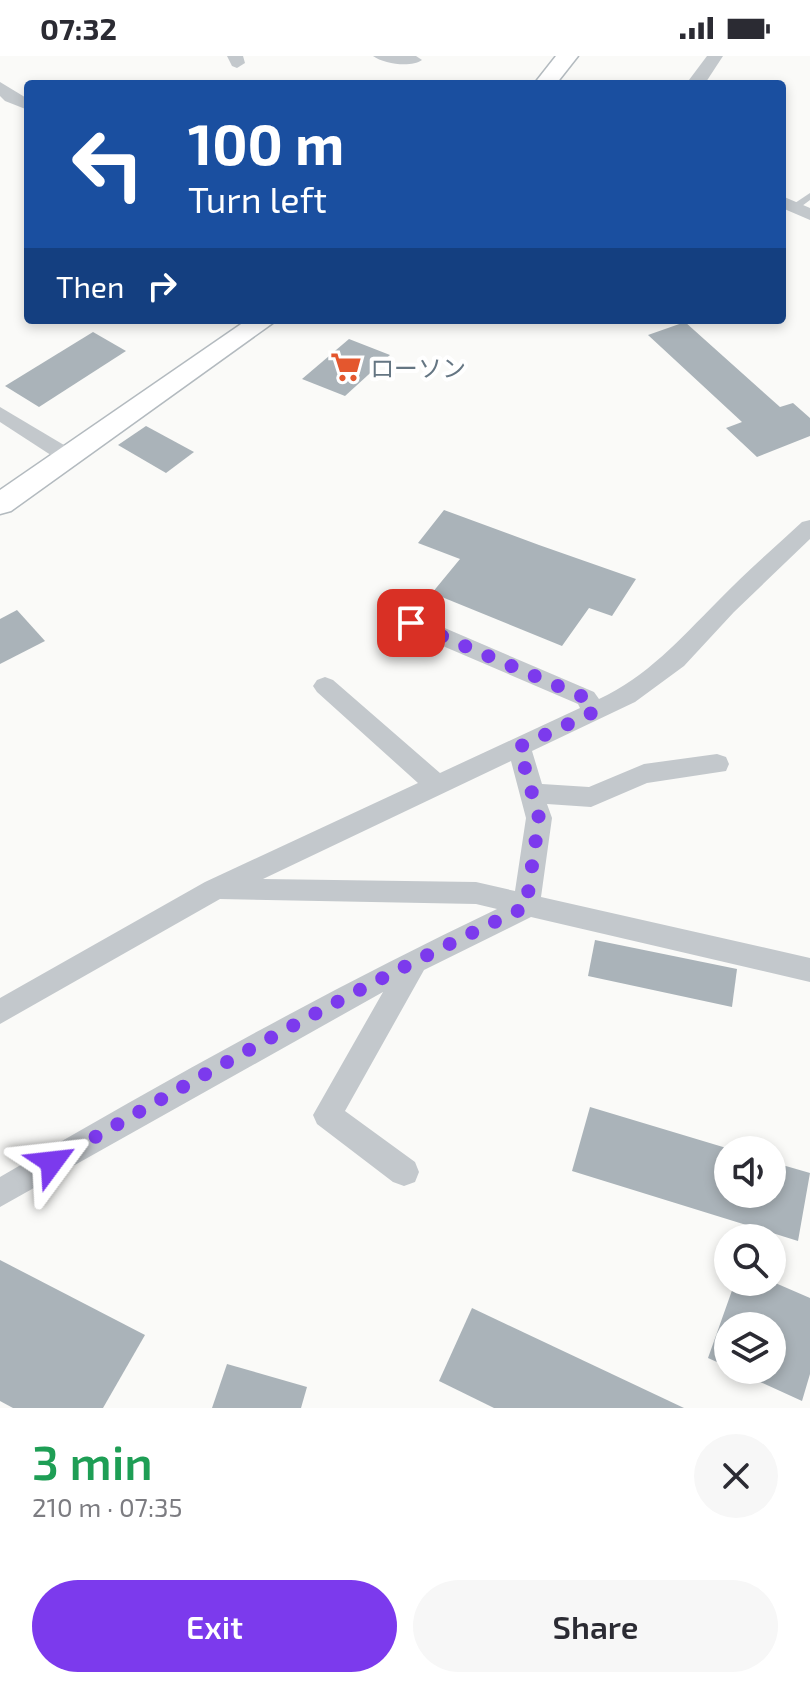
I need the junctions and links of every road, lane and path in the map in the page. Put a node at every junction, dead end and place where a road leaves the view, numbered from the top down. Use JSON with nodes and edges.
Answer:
{"nodes":[{"id":1,"x":381,"y":56,"type":"edge"},
{"id":2,"x":567,"y":56,"type":"edge"},
{"id":3,"x":715,"y":56,"type":"edge"},
{"id":4,"x":414,"y":60,"type":"dead end"},
{"id":5,"x":548,"y":80,"type":"edge"},
{"id":6,"x":700,"y":80,"type":"edge"},
{"id":7,"x":4,"y":96,"type":"edge"},
{"id":8,"x":24,"y":104,"type":"edge"},
{"id":9,"x":810,"y":196,"type":"edge"},
{"id":10,"x":796,"y":208,"type":"edge"},
{"id":11,"x":258,"y":324,"type":"edge"},
{"id":12,"x":0,"y":413,"type":"edge"},
{"id":13,"x":67,"y":456,"type":"junction"},
{"id":14,"x":0,"y":504,"type":"edge"},
{"id":15,"x":810,"y":527,"type":"edge"},
{"id":16,"x":411,"y":623,"type":"dead end"},
{"id":17,"x":325,"y":686,"type":"dead end"},
{"id":18,"x":594,"y":712,"type":"junction"},
{"id":19,"x":519,"y":747,"type":"junction"},
{"id":20,"x":717,"y":764,"type":"dead end"},
{"id":21,"x":436,"y":784,"type":"junction"},
{"id":22,"x":532,"y":793,"type":"junction"},
{"id":23,"x":214,"y":890,"type":"junction"},
{"id":24,"x":526,"y":907,"type":"junction"},
{"id":25,"x":416,"y":961,"type":"junction"},
{"id":26,"x":810,"y":970,"type":"edge"},
{"id":27,"x":0,"y":1012,"type":"edge"},
{"id":28,"x":404,"y":1172,"type":"dead end"},
{"id":29,"x":0,"y":1193,"type":"edge"}],
"edges":[{"from":1,"to":4,"type":"street"},
{"from":2,"to":5,"type":"street"},
{"from":3,"to":6,"type":"street"},
{"from":7,"to":8,"type":"street"},
{"from":9,"to":10,"type":"lane"},
{"from":11,"to":13,"type":"street"},
{"from":12,"to":13,"type":"street"},
{"from":13,"to":14,"type":"street"},
{"from":15,"to":18,"type":"street"},
{"from":16,"to":18,"type":"street"},
{"from":17,"to":21,"type":"street"},
{"from":18,"to":19,"type":"street"},
{"from":19,"to":21,"type":"street"},
{"from":19,"to":22,"type":"street"},
{"from":20,"to":22,"type":"street"},
{"from":21,"to":23,"type":"street"},
{"from":22,"to":24,"type":"street"},
{"from":23,"to":24,"type":"street"},
{"from":23,"to":27,"type":"street"},
{"from":24,"to":25,"type":"street"},
{"from":24,"to":26,"type":"street"},
{"from":25,"to":28,"type":"street"},
{"from":25,"to":29,"type":"street"}]}
